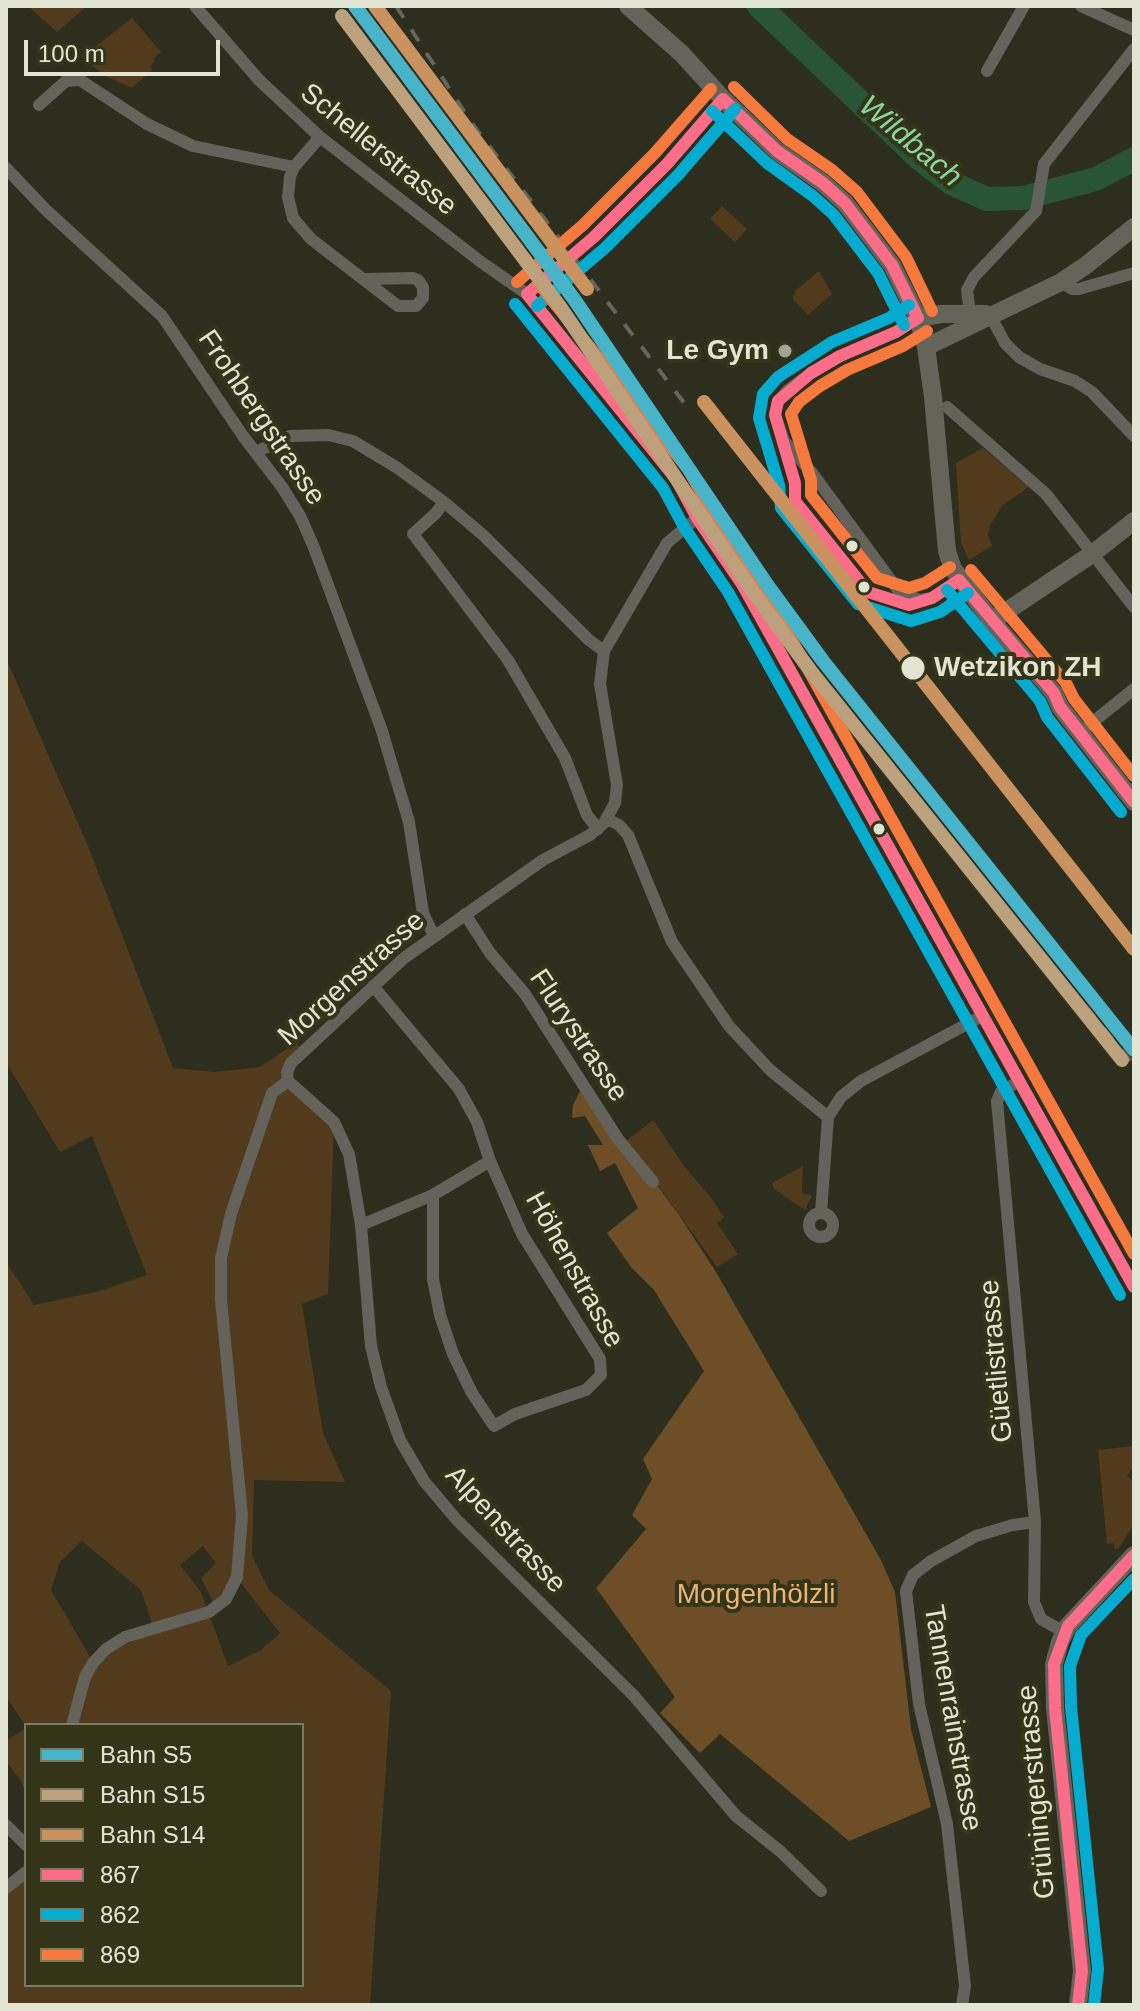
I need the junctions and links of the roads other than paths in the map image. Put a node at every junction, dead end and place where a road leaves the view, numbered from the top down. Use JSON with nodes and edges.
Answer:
{"nodes":[{"id":1,"x":195,"y":6,"type":"edge"},
{"id":2,"x":628,"y":6,"type":"edge"},
{"id":3,"x":1024,"y":6,"type":"edge"},
{"id":4,"x":1081,"y":6,"type":"edge"},
{"id":5,"x":1134,"y":30,"type":"edge"},
{"id":6,"x":1134,"y":49,"type":"edge"},
{"id":7,"x":987,"y":71,"type":"dead end"},
{"id":8,"x":723,"y":99,"type":"junction"},
{"id":9,"x":39,"y":105,"type":"dead end"},
{"id":10,"x":320,"y":137,"type":"junction"},
{"id":11,"x":294,"y":167,"type":"junction"},
{"id":12,"x":6,"y":168,"type":"edge"},
{"id":13,"x":1134,"y":227,"type":"edge"},
{"id":14,"x":594,"y":237,"type":"tunnel mouth"},
{"id":15,"x":1134,"y":273,"type":"edge"},
{"id":16,"x":549,"y":276,"type":"tunnel mouth"},
{"id":17,"x":367,"y":279,"type":"dead end"},
{"id":18,"x":1061,"y":282,"type":"junction"},
{"id":19,"x":527,"y":294,"type":"junction"},
{"id":20,"x":970,"y":314,"type":"junction"},
{"id":21,"x":995,"y":315,"type":"junction"},
{"id":22,"x":918,"y":318,"type":"junction"},
{"id":23,"x":926,"y":347,"type":"junction"},
{"id":24,"x":947,"y":407,"type":"dead end"},
{"id":25,"x":1134,"y":436,"type":"edge"},
{"id":26,"x":256,"y":452,"type":"junction"},
{"id":27,"x":444,"y":502,"type":"junction"},
{"id":28,"x":697,"y":518,"type":"junction"},
{"id":29,"x":1134,"y":521,"type":"edge"},
{"id":30,"x":1092,"y":554,"type":"junction"},
{"id":31,"x":959,"y":580,"type":"junction"},
{"id":32,"x":1134,"y":607,"type":"edge"},
{"id":33,"x":992,"y":621,"type":"junction"},
{"id":34,"x":604,"y":651,"type":"junction"},
{"id":35,"x":1134,"y":689,"type":"edge"},
{"id":36,"x":1054,"y":693,"type":"junction"},
{"id":37,"x":1088,"y":726,"type":"junction"},
{"id":38,"x":1134,"y":786,"type":"edge"},
{"id":39,"x":1134,"y":802,"type":"edge"},
{"id":40,"x":603,"y":824,"type":"junction"},
{"id":41,"x":465,"y":914,"type":"junction"},
{"id":42,"x":434,"y":936,"type":"junction"},
{"id":43,"x":373,"y":986,"type":"junction"},
{"id":44,"x":982,"y":1016,"type":"junction"},
{"id":45,"x":288,"y":1081,"type":"junction"},
{"id":46,"x":1019,"y":1081,"type":"junction"},
{"id":47,"x":828,"y":1117,"type":"junction"},
{"id":48,"x":490,"y":1161,"type":"junction"},
{"id":49,"x":653,"y":1182,"type":"dead end"},
{"id":50,"x":433,"y":1195,"type":"junction"},
{"id":51,"x":821,"y":1213,"type":"dead end"},
{"id":52,"x":361,"y":1225,"type":"junction"},
{"id":53,"x":1134,"y":1287,"type":"edge"},
{"id":54,"x":1035,"y":1522,"type":"junction"},
{"id":55,"x":1134,"y":1555,"type":"edge"},
{"id":56,"x":1064,"y":1632,"type":"junction"},
{"id":57,"x":73,"y":1723,"type":"edge"},
{"id":58,"x":6,"y":1825,"type":"edge"},
{"id":59,"x":24,"y":1843,"type":"edge"},
{"id":60,"x":24,"y":1874,"type":"edge"},
{"id":61,"x":6,"y":1888,"type":"edge"},
{"id":62,"x":821,"y":1891,"type":"dead end"},
{"id":63,"x":962,"y":2005,"type":"edge"},
{"id":64,"x":1078,"y":2005,"type":"edge"}],
"edges":[{"from":1,"to":10,"type":"street","name":"Schellerstrasse"},
{"from":2,"to":8,"type":"main road"},
{"from":3,"to":7,"type":"street"},
{"from":4,"to":5,"type":"street"},
{"from":6,"to":20,"type":"street"},
{"from":8,"to":14,"type":"street"},
{"from":8,"to":22,"type":"main road"},
{"from":9,"to":11,"type":"street"},
{"from":10,"to":11,"type":"street"},
{"from":10,"to":19,"type":"street","name":"Schellerstrasse"},
{"from":11,"to":17,"type":"street"},
{"from":12,"to":26,"type":"street","name":"Frohbergstrasse"},
{"from":13,"to":18,"type":"main road"},
{"from":15,"to":18,"type":"street"},
{"from":16,"to":19,"type":"street"},
{"from":18,"to":21,"type":"main road"},
{"from":19,"to":28,"type":"street","name":"Schellerstrasse"},
{"from":20,"to":21,"type":"main road"},
{"from":20,"to":22,"type":"main road"},
{"from":21,"to":23,"type":"main road"},
{"from":21,"to":25,"type":"street"},
{"from":22,"to":23,"type":"main road"},
{"from":22,"to":31,"type":"street"},
{"from":23,"to":31,"type":"main road"},
{"from":24,"to":30,"type":"street"},
{"from":26,"to":27,"type":"street"},
{"from":26,"to":42,"type":"street","name":"Frohbergstrasse"},
{"from":27,"to":34,"type":"street"},
{"from":27,"to":40,"type":"street"},
{"from":28,"to":34,"type":"street"},
{"from":28,"to":44,"type":"street","name":"Schellerstrasse"},
{"from":29,"to":30,"type":"main road"},
{"from":30,"to":32,"type":"street"},
{"from":30,"to":33,"type":"main road"},
{"from":31,"to":33,"type":"main road"},
{"from":33,"to":36,"type":"main road"},
{"from":34,"to":40,"type":"street"},
{"from":35,"to":37,"type":"street"},
{"from":36,"to":37,"type":"main road"},
{"from":36,"to":39,"type":"main road"},
{"from":37,"to":38,"type":"main road"},
{"from":40,"to":41,"type":"street","name":"Morgenstrasse"},
{"from":40,"to":47,"type":"street"},
{"from":41,"to":42,"type":"street","name":"Morgenstrasse"},
{"from":41,"to":49,"type":"street","name":"Flurystrasse"},
{"from":42,"to":43,"type":"street","name":"Morgenstrasse"},
{"from":43,"to":45,"type":"street","name":"Morgenstrasse"},
{"from":43,"to":48,"type":"street","name":"Höhenstrasse"},
{"from":44,"to":46,"type":"street","name":"Schellerstrasse"},
{"from":44,"to":47,"type":"street"},
{"from":45,"to":52,"type":"street","name":"Alpenstrasse"},
{"from":45,"to":57,"type":"street","name":"Morgenstrasse"},
{"from":46,"to":53,"type":"street","name":"Schellerstrasse"},
{"from":46,"to":54,"type":"street","name":"Güetlistrasse"},
{"from":47,"to":51,"type":"street"},
{"from":48,"to":50,"type":"street"},
{"from":48,"to":50,"type":"street","name":"Höhenstrasse"},
{"from":50,"to":52,"type":"street"},
{"from":52,"to":62,"type":"street","name":"Alpenstrasse"},
{"from":54,"to":56,"type":"street","name":"Güetlistrasse"},
{"from":54,"to":63,"type":"street","name":"Tannenrainstrasse"},
{"from":55,"to":56,"type":"main road","name":"Grüningerstrasse"},
{"from":56,"to":64,"type":"main road","name":"Grüningerstrasse"},
{"from":58,"to":59,"type":"street"},
{"from":60,"to":61,"type":"street"}]}
